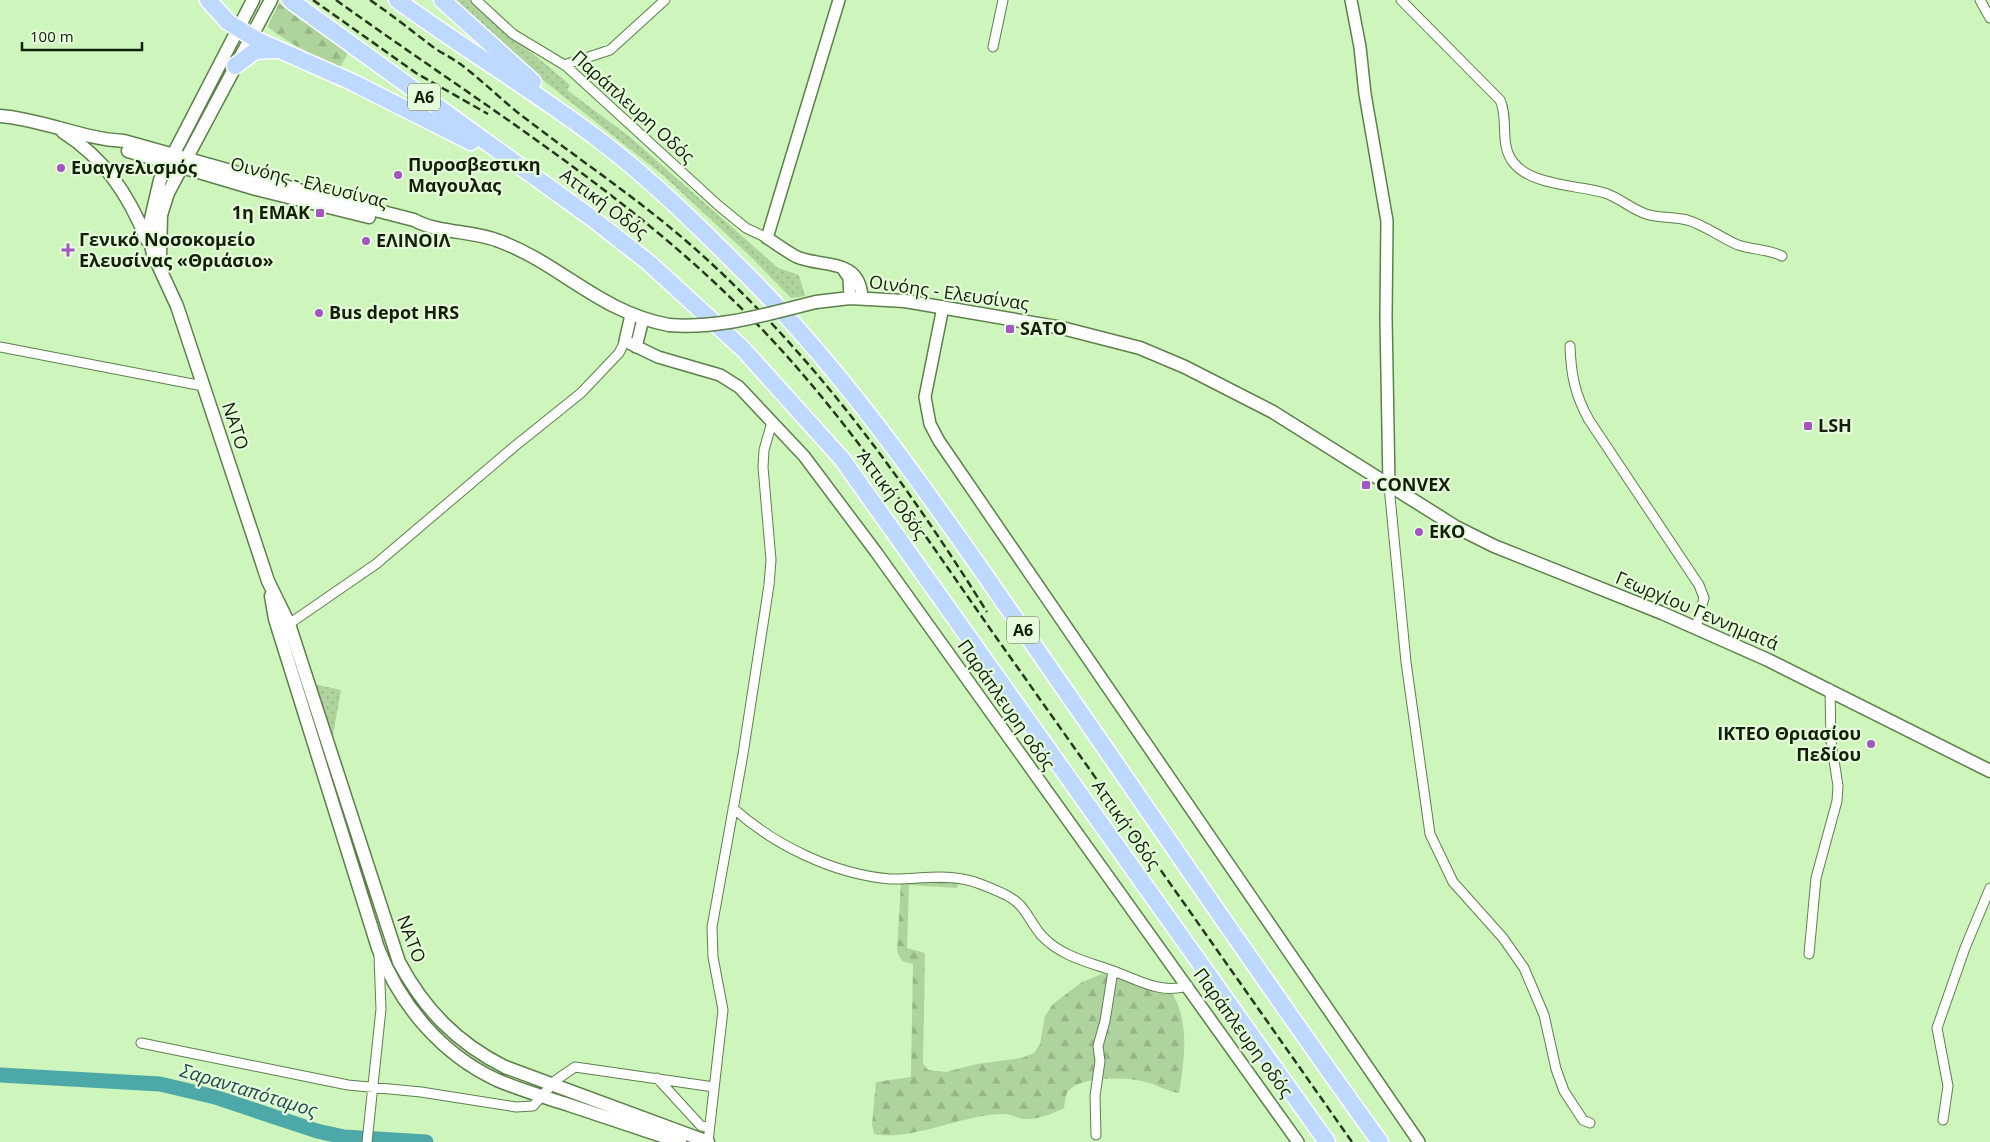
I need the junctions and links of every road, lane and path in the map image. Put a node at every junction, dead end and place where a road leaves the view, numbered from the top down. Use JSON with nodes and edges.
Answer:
{"nodes":[{"id":1,"x":208,"y":0,"type":"edge"},
{"id":2,"x":270,"y":0,"type":"edge"},
{"id":3,"x":290,"y":0,"type":"edge"},
{"id":4,"x":397,"y":0,"type":"edge"},
{"id":5,"x":442,"y":0,"type":"edge"},
{"id":6,"x":476,"y":0,"type":"edge"},
{"id":7,"x":664,"y":0,"type":"edge"},
{"id":8,"x":839,"y":0,"type":"edge"},
{"id":9,"x":1003,"y":0,"type":"edge"},
{"id":10,"x":1351,"y":0,"type":"edge"},
{"id":11,"x":1400,"y":0,"type":"edge"},
{"id":12,"x":1980,"y":0,"type":"edge"},
{"id":13,"x":251,"y":4,"type":"edge"},
{"id":14,"x":1990,"y":18,"type":"edge"},
{"id":15,"x":244,"y":32,"type":"junction"},
{"id":16,"x":993,"y":47,"type":"dead end"},
{"id":17,"x":280,"y":50,"type":"junction"},
{"id":18,"x":564,"y":65,"type":"junction"},
{"id":19,"x":235,"y":66,"type":"junction"},
{"id":20,"x":554,"y":107,"type":"junction"},
{"id":21,"x":0,"y":116,"type":"edge"},
{"id":22,"x":54,"y":126,"type":"junction"},
{"id":23,"x":197,"y":137,"type":"junction"},
{"id":24,"x":170,"y":159,"type":"junction"},
{"id":25,"x":183,"y":163,"type":"junction"},
{"id":26,"x":207,"y":165,"type":"junction"},
{"id":27,"x":558,"y":194,"type":"junction"},
{"id":28,"x":430,"y":226,"type":"junction"},
{"id":29,"x":767,"y":238,"type":"junction"},
{"id":30,"x":153,"y":254,"type":"junction"},
{"id":31,"x":1782,"y":256,"type":"dead end"},
{"id":32,"x":166,"y":282,"type":"junction"},
{"id":33,"x":856,"y":298,"type":"junction"},
{"id":34,"x":943,"y":307,"type":"junction"},
{"id":35,"x":637,"y":317,"type":"junction"},
{"id":36,"x":625,"y":341,"type":"junction"},
{"id":37,"x":1570,"y":346,"type":"dead end"},
{"id":38,"x":0,"y":347,"type":"edge"},
{"id":39,"x":636,"y":347,"type":"junction"},
{"id":40,"x":204,"y":386,"type":"junction"},
{"id":41,"x":772,"y":422,"type":"junction"},
{"id":42,"x":1389,"y":486,"type":"junction"},
{"id":43,"x":268,"y":581,"type":"junction"},
{"id":44,"x":289,"y":624,"type":"junction"},
{"id":45,"x":1696,"y":628,"type":"junction"},
{"id":46,"x":1830,"y":689,"type":"junction"},
{"id":47,"x":1990,"y":771,"type":"edge"},
{"id":48,"x":733,"y":808,"type":"junction"},
{"id":49,"x":1990,"y":888,"type":"edge"},
{"id":50,"x":378,"y":948,"type":"junction"},
{"id":51,"x":1809,"y":954,"type":"dead end"},
{"id":52,"x":1113,"y":971,"type":"junction"},
{"id":53,"x":1188,"y":986,"type":"junction"},
{"id":54,"x":141,"y":1043,"type":"dead end"},
{"id":55,"x":657,"y":1078,"type":"junction"},
{"id":56,"x":552,"y":1084,"type":"junction"},
{"id":57,"x":374,"y":1086,"type":"junction"},
{"id":58,"x":714,"y":1087,"type":"junction"},
{"id":59,"x":543,"y":1096,"type":"junction"},
{"id":60,"x":1943,"y":1120,"type":"dead end"},
{"id":61,"x":1590,"y":1122,"type":"dead end"},
{"id":62,"x":708,"y":1127,"type":"junction"},
{"id":63,"x":1096,"y":1135,"type":"dead end"},
{"id":64,"x":367,"y":1142,"type":"edge"},
{"id":65,"x":680,"y":1142,"type":"edge"},
{"id":66,"x":708,"y":1142,"type":"edge"},
{"id":67,"x":1298,"y":1142,"type":"edge"},
{"id":68,"x":1327,"y":1142,"type":"edge"},
{"id":69,"x":1380,"y":1142,"type":"edge"},
{"id":70,"x":1419,"y":1142,"type":"edge"}],
"edges":[{"from":1,"to":15,"type":"highway"},
{"from":2,"to":15,"type":"main road","name":"ΝΑΤΟ"},
{"from":3,"to":27,"type":"highway","name":"Αττική Οδός","number":"Α6"},
{"from":4,"to":20,"type":"highway","name":"Αττική Οδός","number":"Α6"},
{"from":5,"to":20,"type":"highway"},
{"from":6,"to":18,"type":"street","name":"Παράπλευρη Οδός"},
{"from":7,"to":18,"type":"street"},
{"from":8,"to":29,"type":"street"},
{"from":9,"to":16,"type":"street"},
{"from":10,"to":42,"type":"street"},
{"from":11,"to":31,"type":"street"},
{"from":12,"to":14,"type":"street"},
{"from":13,"to":15,"type":"main road","name":"ΝΑΤΟ"},
{"from":15,"to":17,"type":"highway"},
{"from":15,"to":19,"type":"main road","name":"ΝΑΤΟ"},
{"from":15,"to":24,"type":"main road","name":"ΝΑΤΟ"},
{"from":17,"to":19,"type":"highway"},
{"from":17,"to":27,"type":"highway"},
{"from":18,"to":29,"type":"street","name":"Παράπλευρη Οδός"},
{"from":19,"to":23,"type":"main road","name":"ΝΑΤΟ"},
{"from":20,"to":69,"type":"highway","name":"Αττική Οδός","number":"Α6"},
{"from":21,"to":22,"type":"main road"},
{"from":22,"to":24,"type":"main road"},
{"from":22,"to":30,"type":"main road"},
{"from":23,"to":25,"type":"main road","name":"ΝΑΤΟ"},
{"from":23,"to":26,"type":"main road"},
{"from":24,"to":25,"type":"main road"},
{"from":24,"to":30,"type":"main road","name":"ΝΑΤΟ"},
{"from":25,"to":26,"type":"main road","name":"Οινόης - Ελευσίνας"},
{"from":25,"to":28,"type":"main road","name":"Οινόης - Ελευσίνας"},
{"from":25,"to":32,"type":"main road","name":"ΝΑΤΟ"},
{"from":26,"to":28,"type":"main road","name":"Οινόης - Ελευσίνας"},
{"from":27,"to":68,"type":"highway","name":"Αττική Οδός","number":"Α6"},
{"from":28,"to":35,"type":"main road","name":"Οινόης - Ελευσίνας"},
{"from":29,"to":33,"type":"street"},
{"from":30,"to":32,"type":"main road","name":"ΝΑΤΟ"},
{"from":32,"to":40,"type":"main road","name":"ΝΑΤΟ"},
{"from":33,"to":34,"type":"main road","name":"Οινόης - Ελευσίνας"},
{"from":33,"to":35,"type":"main road","name":"Οινόης - Ελευσίνας","bridge":true},
{"from":34,"to":42,"type":"main road","name":"Οινόης - Ελευσίνας"},
{"from":34,"to":70,"type":"street"},
{"from":35,"to":36,"type":"street"},
{"from":35,"to":39,"type":"street"},
{"from":36,"to":39,"type":"street","name":"Παράπλευρη οδός"},
{"from":36,"to":44,"type":"street"},
{"from":37,"to":45,"type":"street"},
{"from":38,"to":40,"type":"street"},
{"from":39,"to":41,"type":"street","name":"Παράπλευρη οδός"},
{"from":40,"to":43,"type":"main road","name":"ΝΑΤΟ"},
{"from":41,"to":48,"type":"street"},
{"from":41,"to":53,"type":"street","name":"Παράπλευρη οδός"},
{"from":42,"to":45,"type":"main road","name":"Γεωργίου Γεννηματά"},
{"from":42,"to":61,"type":"street"},
{"from":43,"to":44,"type":"main road","name":"ΝΑΤΟ"},
{"from":43,"to":50,"type":"main road","name":"ΝΑΤΟ"},
{"from":44,"to":56,"type":"main road","name":"ΝΑΤΟ"},
{"from":45,"to":46,"type":"main road","name":"Γεωργίου Γεννηματά"},
{"from":46,"to":47,"type":"main road","name":"Γεωργίου Γεννηματά"},
{"from":46,"to":51,"type":"street"},
{"from":48,"to":52,"type":"street"},
{"from":48,"to":58,"type":"street"},
{"from":49,"to":60,"type":"street"},
{"from":50,"to":57,"type":"street"},
{"from":50,"to":59,"type":"main road","name":"ΝΑΤΟ"},
{"from":52,"to":53,"type":"street"},
{"from":52,"to":63,"type":"street"},
{"from":53,"to":67,"type":"street","name":"Παράπλευρη οδός"},
{"from":54,"to":57,"type":"street"},
{"from":55,"to":56,"type":"street"},
{"from":55,"to":58,"type":"street"},
{"from":55,"to":62,"type":"street"},
{"from":56,"to":59,"type":"street"},
{"from":56,"to":66,"type":"main road","name":"ΝΑΤΟ"},
{"from":57,"to":59,"type":"street"},
{"from":57,"to":64,"type":"street"},
{"from":58,"to":62,"type":"street"},
{"from":59,"to":65,"type":"main road","name":"ΝΑΤΟ"},
{"from":62,"to":66,"type":"street"}]}
